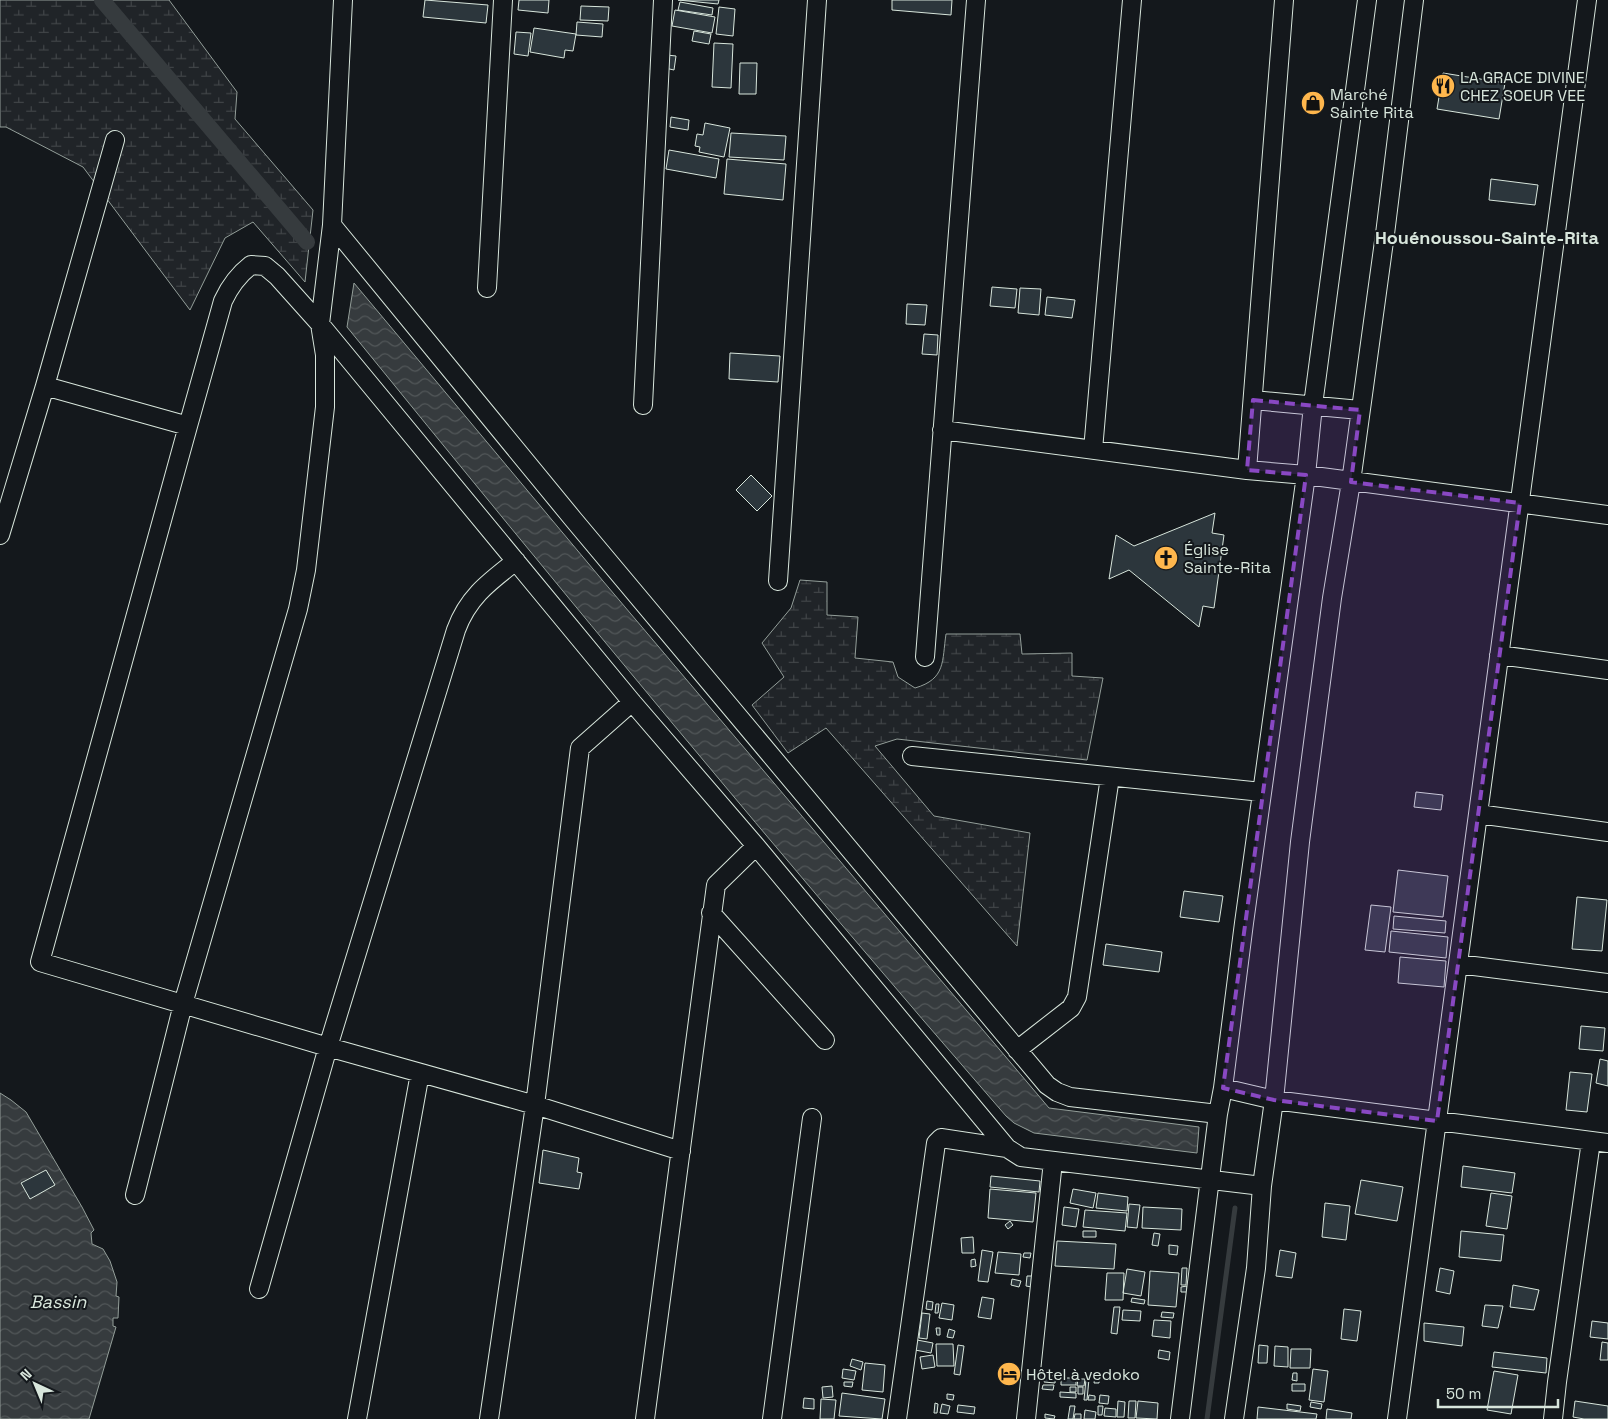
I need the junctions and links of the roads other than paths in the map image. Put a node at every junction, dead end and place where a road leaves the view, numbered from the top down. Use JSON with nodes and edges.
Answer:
{"nodes":[{"id":1,"x":344,"y":0,"type":"edge"},
{"id":2,"x":503,"y":0,"type":"edge"},
{"id":3,"x":663,"y":0,"type":"edge"},
{"id":4,"x":817,"y":0,"type":"edge"},
{"id":5,"x":976,"y":0,"type":"edge"},
{"id":6,"x":1132,"y":0,"type":"edge"},
{"id":7,"x":1284,"y":0,"type":"edge"},
{"id":8,"x":1367,"y":0,"type":"edge"},
{"id":9,"x":1414,"y":0,"type":"edge"},
{"id":10,"x":1587,"y":0,"type":"edge"},
{"id":11,"x":115,"y":140,"type":"dead end"},
{"id":12,"x":332,"y":225,"type":"junction"},
{"id":13,"x":487,"y":288,"type":"dead end"},
{"id":14,"x":320,"y":324,"type":"junction"},
{"id":15,"x":45,"y":386,"type":"junction"},
{"id":16,"x":1253,"y":400,"type":"junction"},
{"id":17,"x":643,"y":404,"type":"dead end"},
{"id":18,"x":1313,"y":405,"type":"junction"},
{"id":19,"x":1360,"y":410,"type":"junction"},
{"id":20,"x":188,"y":426,"type":"junction"},
{"id":21,"x":942,"y":430,"type":"junction"},
{"id":22,"x":1093,"y":450,"type":"junction"},
{"id":23,"x":1247,"y":470,"type":"junction"},
{"id":24,"x":1306,"y":475,"type":"junction"},
{"id":25,"x":1350,"y":482,"type":"junction"},
{"id":26,"x":1520,"y":503,"type":"junction"},
{"id":27,"x":1608,"y":514,"type":"edge"},
{"id":28,"x":3,"y":518,"type":"edge"},
{"id":29,"x":0,"y":535,"type":"edge"},
{"id":30,"x":516,"y":561,"type":"junction"},
{"id":31,"x":778,"y":581,"type":"dead end"},
{"id":32,"x":1500,"y":655,"type":"junction"},
{"id":33,"x":925,"y":657,"type":"dead end"},
{"id":34,"x":1608,"y":670,"type":"edge"},
{"id":35,"x":632,"y":702,"type":"junction"},
{"id":36,"x":912,"y":756,"type":"dead end"},
{"id":37,"x":1110,"y":777,"type":"junction"},
{"id":38,"x":1262,"y":792,"type":"junction"},
{"id":39,"x":1478,"y":814,"type":"junction"},
{"id":40,"x":1608,"y":832,"type":"edge"},
{"id":41,"x":756,"y":846,"type":"junction"},
{"id":42,"x":711,"y":913,"type":"junction"},
{"id":43,"x":1458,"y":964,"type":"junction"},
{"id":44,"x":1608,"y":983,"type":"edge"},
{"id":45,"x":183,"y":1004,"type":"junction"},
{"id":46,"x":825,"y":1040,"type":"dead end"},
{"id":47,"x":328,"y":1047,"type":"junction"},
{"id":48,"x":1017,"y":1050,"type":"junction"},
{"id":49,"x":420,"y":1073,"type":"junction"},
{"id":50,"x":1223,"y":1088,"type":"junction"},
{"id":51,"x":1274,"y":1100,"type":"junction"},
{"id":52,"x":535,"y":1105,"type":"junction"},
{"id":53,"x":1218,"y":1114,"type":"junction"},
{"id":54,"x":812,"y":1118,"type":"dead end"},
{"id":55,"x":1437,"y":1121,"type":"junction"},
{"id":56,"x":1599,"y":1142,"type":"edge"},
{"id":57,"x":1007,"y":1148,"type":"junction"},
{"id":58,"x":682,"y":1151,"type":"junction"},
{"id":59,"x":1054,"y":1161,"type":"junction"},
{"id":60,"x":1210,"y":1179,"type":"junction"},
{"id":61,"x":1262,"y":1186,"type":"junction"},
{"id":62,"x":135,"y":1195,"type":"dead end"},
{"id":63,"x":259,"y":1289,"type":"dead end"},
{"id":64,"x":358,"y":1419,"type":"edge"},
{"id":65,"x":489,"y":1419,"type":"edge"},
{"id":66,"x":645,"y":1419,"type":"edge"},
{"id":67,"x":772,"y":1419,"type":"edge"},
{"id":68,"x":897,"y":1419,"type":"edge"},
{"id":69,"x":1026,"y":1419,"type":"edge"},
{"id":70,"x":1180,"y":1419,"type":"edge"},
{"id":71,"x":1234,"y":1419,"type":"edge"},
{"id":72,"x":1397,"y":1419,"type":"edge"},
{"id":73,"x":1553,"y":1419,"type":"edge"}],
"edges":[{"from":1,"to":12,"type":"street"},
{"from":2,"to":13,"type":"street"},
{"from":3,"to":17,"type":"street"},
{"from":4,"to":31,"type":"street"},
{"from":5,"to":21,"type":"street"},
{"from":6,"to":22,"type":"street"},
{"from":7,"to":16,"type":"street"},
{"from":8,"to":18,"type":"street"},
{"from":9,"to":19,"type":"street"},
{"from":10,"to":26,"type":"street"},
{"from":11,"to":15,"type":"street"},
{"from":12,"to":14,"type":"street"},
{"from":12,"to":48,"type":"street"},
{"from":14,"to":20,"type":"street"},
{"from":14,"to":30,"type":"street"},
{"from":14,"to":45,"type":"street"},
{"from":15,"to":20,"type":"street"},
{"from":15,"to":28,"type":"street"},
{"from":16,"to":18,"type":"street"},
{"from":16,"to":23,"type":"street"},
{"from":18,"to":19,"type":"street"},
{"from":18,"to":24,"type":"street"},
{"from":19,"to":25,"type":"street"},
{"from":20,"to":45,"type":"street"},
{"from":21,"to":22,"type":"street"},
{"from":21,"to":33,"type":"street"},
{"from":22,"to":23,"type":"street"},
{"from":23,"to":24,"type":"street"},
{"from":24,"to":25,"type":"street"},
{"from":24,"to":38,"type":"street"},
{"from":25,"to":26,"type":"street"},
{"from":25,"to":51,"type":"street"},
{"from":26,"to":27,"type":"street"},
{"from":26,"to":32,"type":"street"},
{"from":28,"to":29,"type":"street"},
{"from":30,"to":35,"type":"street"},
{"from":30,"to":47,"type":"street"},
{"from":32,"to":34,"type":"street"},
{"from":32,"to":39,"type":"street"},
{"from":35,"to":41,"type":"street"},
{"from":35,"to":52,"type":"street"},
{"from":36,"to":37,"type":"street"},
{"from":37,"to":38,"type":"street"},
{"from":37,"to":48,"type":"street"},
{"from":38,"to":50,"type":"street"},
{"from":39,"to":40,"type":"street"},
{"from":39,"to":43,"type":"street"},
{"from":41,"to":42,"type":"street"},
{"from":41,"to":57,"type":"street"},
{"from":42,"to":46,"type":"street"},
{"from":42,"to":58,"type":"street"},
{"from":43,"to":44,"type":"street"},
{"from":43,"to":55,"type":"street"},
{"from":45,"to":47,"type":"street"},
{"from":45,"to":62,"type":"street"},
{"from":47,"to":49,"type":"street"},
{"from":47,"to":63,"type":"street"},
{"from":48,"to":53,"type":"street"},
{"from":49,"to":52,"type":"street"},
{"from":49,"to":64,"type":"street"},
{"from":50,"to":51,"type":"street"},
{"from":50,"to":53,"type":"street"},
{"from":51,"to":55,"type":"street"},
{"from":51,"to":61,"type":"street"},
{"from":52,"to":58,"type":"street"},
{"from":52,"to":65,"type":"street"},
{"from":53,"to":60,"type":"street"},
{"from":54,"to":67,"type":"street"},
{"from":55,"to":56,"type":"street"},
{"from":55,"to":72,"type":"street"},
{"from":56,"to":73,"type":"street"},
{"from":57,"to":59,"type":"street"},
{"from":57,"to":68,"type":"street"},
{"from":58,"to":66,"type":"street"},
{"from":59,"to":60,"type":"street"},
{"from":59,"to":69,"type":"street"},
{"from":60,"to":61,"type":"street"},
{"from":60,"to":70,"type":"street"},
{"from":61,"to":71,"type":"street"}]}
